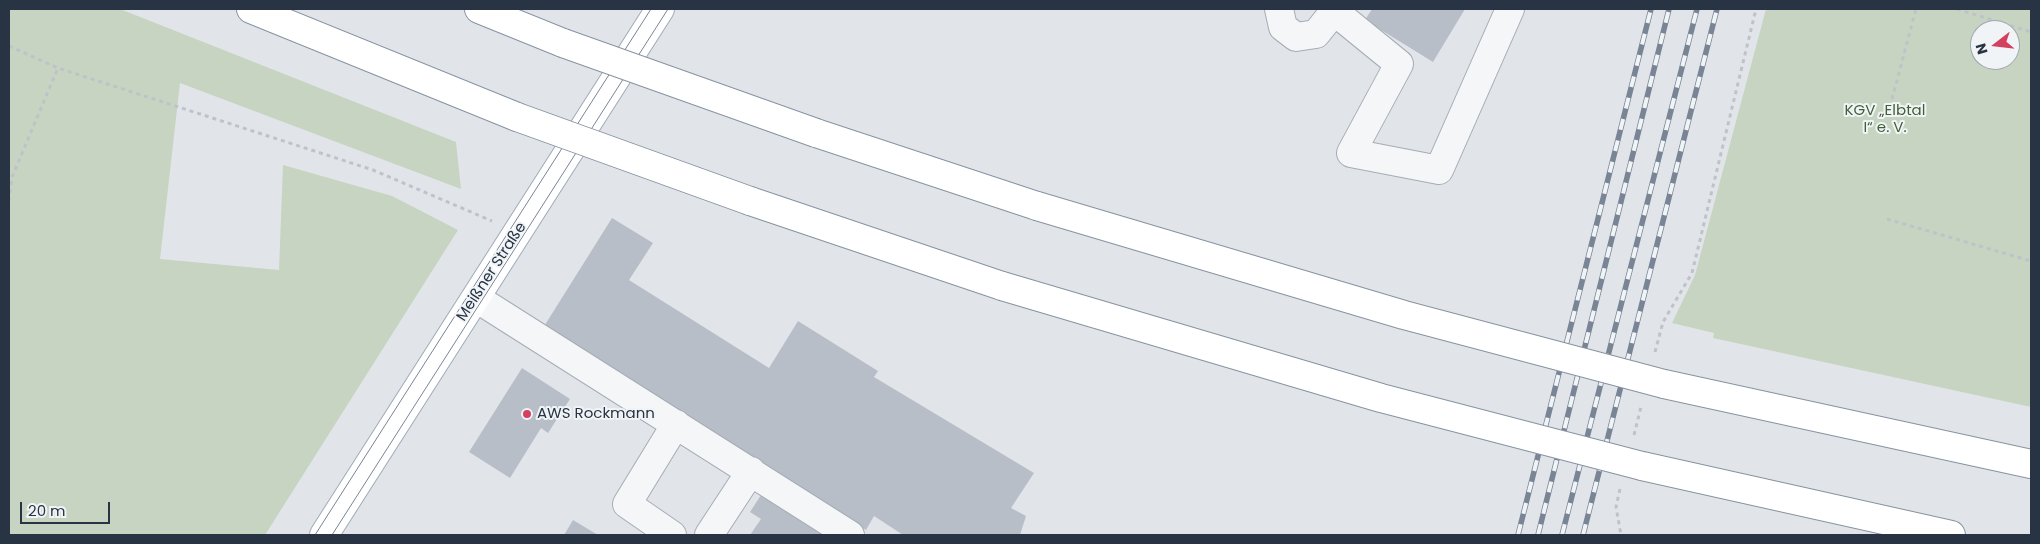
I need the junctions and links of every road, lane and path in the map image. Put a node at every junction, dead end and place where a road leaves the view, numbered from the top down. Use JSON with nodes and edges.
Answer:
{"nodes":[{"id":1,"x":251,"y":9,"type":"edge"},
{"id":2,"x":479,"y":9,"type":"edge"},
{"id":3,"x":660,"y":9,"type":"edge"},
{"id":4,"x":1279,"y":9,"type":"edge"},
{"id":5,"x":1510,"y":9,"type":"edge"},
{"id":6,"x":1756,"y":9,"type":"edge"},
{"id":7,"x":1916,"y":9,"type":"edge"},
{"id":8,"x":1957,"y":9,"type":"edge"},
{"id":9,"x":1335,"y":10,"type":"edge"},
{"id":10,"x":2031,"y":32,"type":"edge"},
{"id":11,"x":9,"y":46,"type":"edge"},
{"id":12,"x":58,"y":68,"type":"junction"},
{"id":13,"x":1892,"y":99,"type":"dead end"},
{"id":14,"x":9,"y":201,"type":"edge"},
{"id":15,"x":1887,"y":219,"type":"dead end"},
{"id":16,"x":517,"y":233,"type":"junction"},
{"id":17,"x":2031,"y":261,"type":"edge"},
{"id":18,"x":476,"y":298,"type":"junction"},
{"id":19,"x":1658,"y":372,"type":"junction"},
{"id":20,"x":1642,"y":406,"type":"dead end"},
{"id":21,"x":676,"y":424,"type":"junction"},
{"id":22,"x":1632,"y":463,"type":"junction"},
{"id":23,"x":2031,"y":464,"type":"edge"},
{"id":24,"x":751,"y":471,"type":"junction"},
{"id":25,"x":324,"y":535,"type":"edge"},
{"id":26,"x":672,"y":535,"type":"edge"},
{"id":27,"x":709,"y":535,"type":"edge"},
{"id":28,"x":850,"y":535,"type":"edge"},
{"id":29,"x":1621,"y":535,"type":"edge"},
{"id":30,"x":1951,"y":535,"type":"edge"}],
"edges":[{"from":1,"to":22,"type":"main road","bridge":true},
{"from":2,"to":19,"type":"main road","bridge":true},
{"from":3,"to":16,"type":"main road","name":"Meißner Straße"},
{"from":4,"to":9,"type":"lane"},
{"from":5,"to":9,"type":"lane"},
{"from":6,"to":19,"type":"path"},
{"from":7,"to":13,"type":"path"},
{"from":8,"to":10,"type":"path"},
{"from":11,"to":12,"type":"path"},
{"from":12,"to":14,"type":"path"},
{"from":12,"to":16,"type":"path"},
{"from":15,"to":17,"type":"path"},
{"from":16,"to":18,"type":"main road","name":"Meißner Straße"},
{"from":18,"to":21,"type":"lane"},
{"from":18,"to":25,"type":"main road","name":"Meißner Straße"},
{"from":19,"to":23,"type":"main road"},
{"from":20,"to":22,"type":"path"},
{"from":21,"to":24,"type":"lane"},
{"from":21,"to":26,"type":"lane"},
{"from":22,"to":29,"type":"path"},
{"from":22,"to":30,"type":"main road"},
{"from":24,"to":27,"type":"lane"},
{"from":24,"to":28,"type":"lane"}]}
